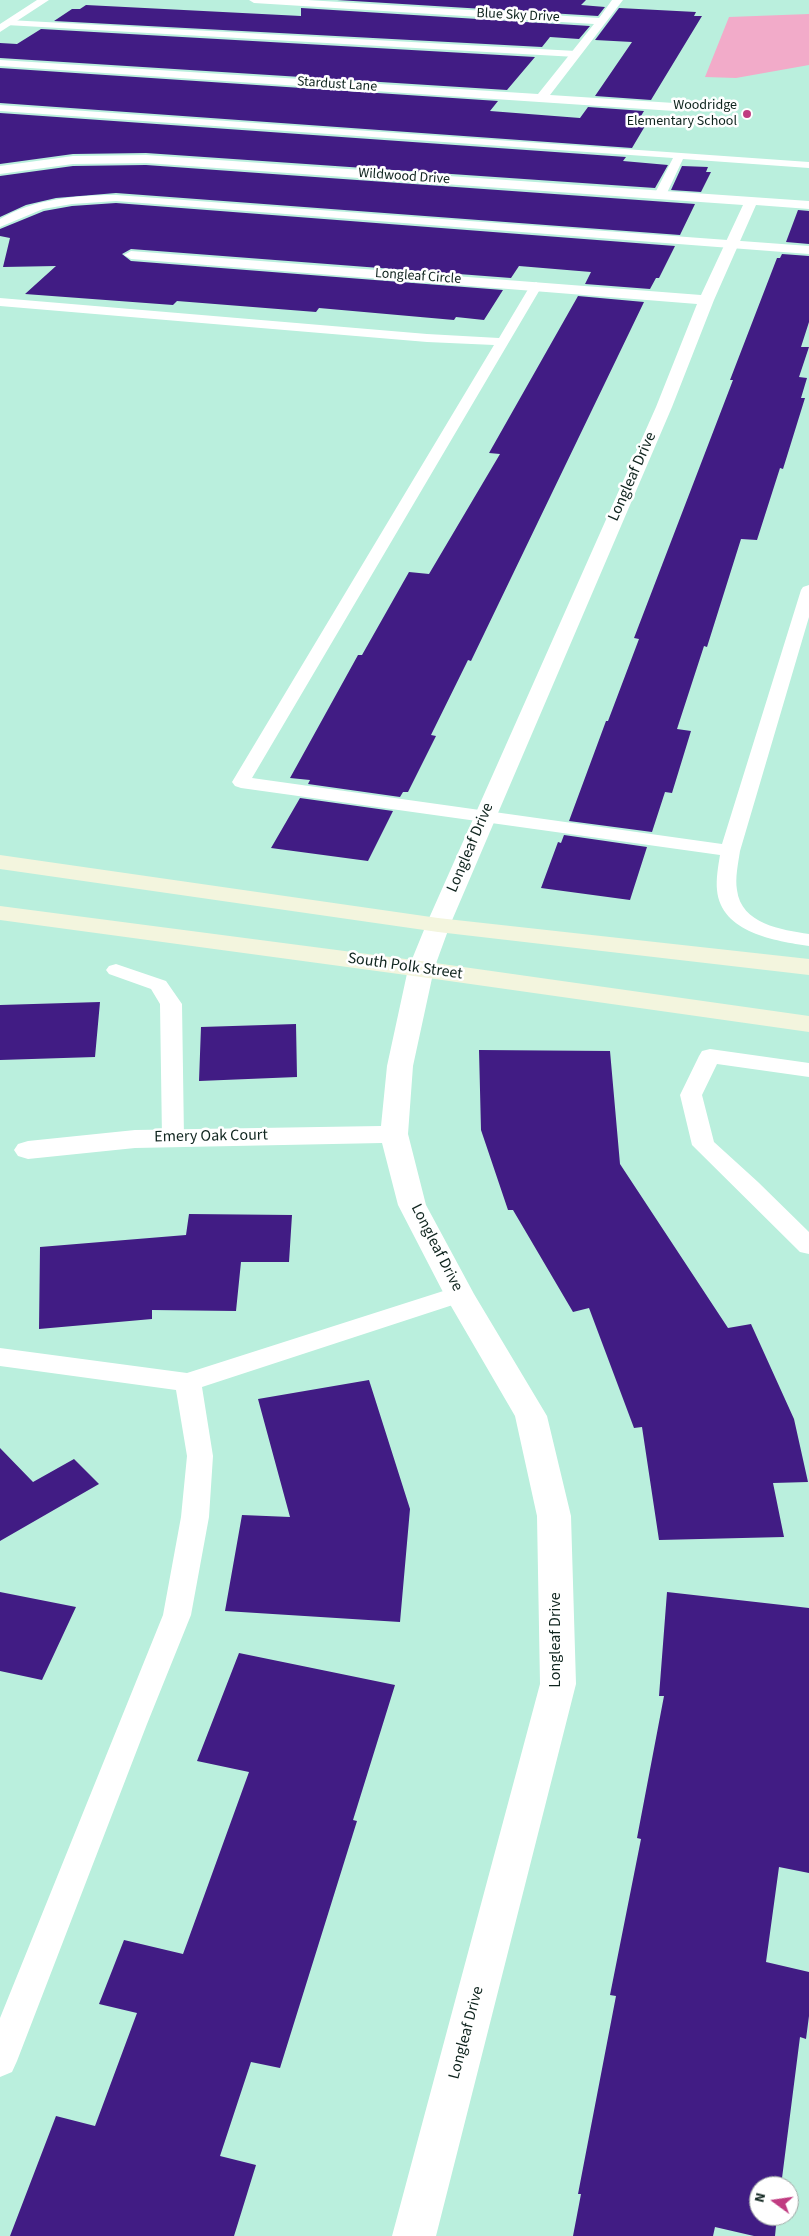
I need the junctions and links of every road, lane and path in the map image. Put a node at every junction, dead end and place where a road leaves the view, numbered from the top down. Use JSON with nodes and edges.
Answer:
{"nodes":[{"id":1,"x":44,"y":0,"type":"edge"},
{"id":2,"x":254,"y":0,"type":"edge"},
{"id":3,"x":618,"y":0,"type":"edge"},
{"id":4,"x":602,"y":21,"type":"junction"},
{"id":5,"x":4,"y":26,"type":"edge"},
{"id":6,"x":576,"y":54,"type":"junction"},
{"id":7,"x":0,"y":63,"type":"edge"},
{"id":8,"x":542,"y":98,"type":"junction"},
{"id":9,"x":0,"y":108,"type":"edge"},
{"id":10,"x":674,"y":108,"type":"dead end"},
{"id":11,"x":679,"y":156,"type":"junction"},
{"id":12,"x":809,"y":165,"type":"edge"},
{"id":13,"x":0,"y":170,"type":"edge"},
{"id":14,"x":660,"y":195,"type":"junction"},
{"id":15,"x":751,"y":202,"type":"junction"},
{"id":16,"x":809,"y":205,"type":"edge"},
{"id":17,"x":0,"y":224,"type":"edge"},
{"id":18,"x":732,"y":244,"type":"junction"},
{"id":19,"x":809,"y":250,"type":"edge"},
{"id":20,"x":130,"y":254,"type":"dead end"},
{"id":21,"x":536,"y":286,"type":"junction"},
{"id":22,"x":706,"y":300,"type":"junction"},
{"id":23,"x":0,"y":302,"type":"edge"},
{"id":24,"x":503,"y":342,"type":"junction"},
{"id":25,"x":809,"y":590,"type":"edge"},
{"id":26,"x":485,"y":815,"type":"junction"},
{"id":27,"x":730,"y":850,"type":"junction"},
{"id":28,"x":0,"y":862,"type":"edge"},
{"id":29,"x":0,"y":913,"type":"edge"},
{"id":30,"x":438,"y":925,"type":"junction"},
{"id":31,"x":809,"y":940,"type":"edge"},
{"id":32,"x":809,"y":967,"type":"edge"},
{"id":33,"x":421,"y":969,"type":"junction"},
{"id":34,"x":116,"y":970,"type":"dead end"},
{"id":35,"x":809,"y":1024,"type":"edge"},
{"id":36,"x":809,"y":1070,"type":"edge"},
{"id":37,"x":394,"y":1134,"type":"junction"},
{"id":38,"x":173,"y":1138,"type":"junction"},
{"id":39,"x":28,"y":1150,"type":"dead end"},
{"id":40,"x":809,"y":1246,"type":"edge"},
{"id":41,"x":459,"y":1294,"type":"junction"},
{"id":42,"x":0,"y":1357,"type":"edge"},
{"id":43,"x":188,"y":1382,"type":"junction"},
{"id":44,"x":0,"y":2061,"type":"edge"},
{"id":45,"x":414,"y":2236,"type":"edge"}],
"edges":[{"from":1,"to":5,"type":"street"},
{"from":2,"to":4,"type":"street","name":"Blue Sky Drive"},
{"from":3,"to":4,"type":"street"},
{"from":4,"to":6,"type":"street"},
{"from":5,"to":6,"type":"lane"},
{"from":6,"to":8,"type":"street"},
{"from":7,"to":8,"type":"street","name":"Stardust Lane"},
{"from":8,"to":10,"type":"street","name":"Stardust Lane"},
{"from":9,"to":11,"type":"lane"},
{"from":11,"to":12,"type":"lane"},
{"from":11,"to":14,"type":"lane"},
{"from":13,"to":14,"type":"street","name":"Wildwood Drive"},
{"from":14,"to":15,"type":"street","name":"Wildwood Drive"},
{"from":15,"to":16,"type":"street","name":"Wildwood Drive"},
{"from":15,"to":18,"type":"street","name":"Longleaf Drive"},
{"from":17,"to":18,"type":"lane"},
{"from":18,"to":19,"type":"lane"},
{"from":18,"to":22,"type":"street","name":"Longleaf Drive"},
{"from":20,"to":21,"type":"street","name":"Longleaf Circle"},
{"from":21,"to":22,"type":"street","name":"Longleaf Circle"},
{"from":21,"to":24,"type":"lane"},
{"from":22,"to":26,"type":"street","name":"Longleaf Drive"},
{"from":23,"to":24,"type":"lane"},
{"from":24,"to":26,"type":"lane"},
{"from":25,"to":27,"type":"lane"},
{"from":26,"to":27,"type":"lane"},
{"from":26,"to":30,"type":"street","name":"Longleaf Drive"},
{"from":27,"to":31,"type":"lane"},
{"from":28,"to":30,"type":"main road"},
{"from":29,"to":33,"type":"main road","name":"South Polk Street"},
{"from":30,"to":32,"type":"main road"},
{"from":30,"to":33,"type":"street","name":"Longleaf Drive"},
{"from":33,"to":35,"type":"main road","name":"South Polk Street"},
{"from":33,"to":37,"type":"street","name":"Longleaf Drive"},
{"from":34,"to":38,"type":"lane"},
{"from":36,"to":40,"type":"lane"},
{"from":37,"to":38,"type":"street","name":"Emery Oak Court"},
{"from":37,"to":41,"type":"street","name":"Longleaf Drive"},
{"from":38,"to":39,"type":"street","name":"Emery Oak Court"},
{"from":41,"to":43,"type":"lane"},
{"from":41,"to":45,"type":"street","name":"Longleaf Drive"},
{"from":42,"to":43,"type":"lane"},
{"from":43,"to":44,"type":"lane"}]}
